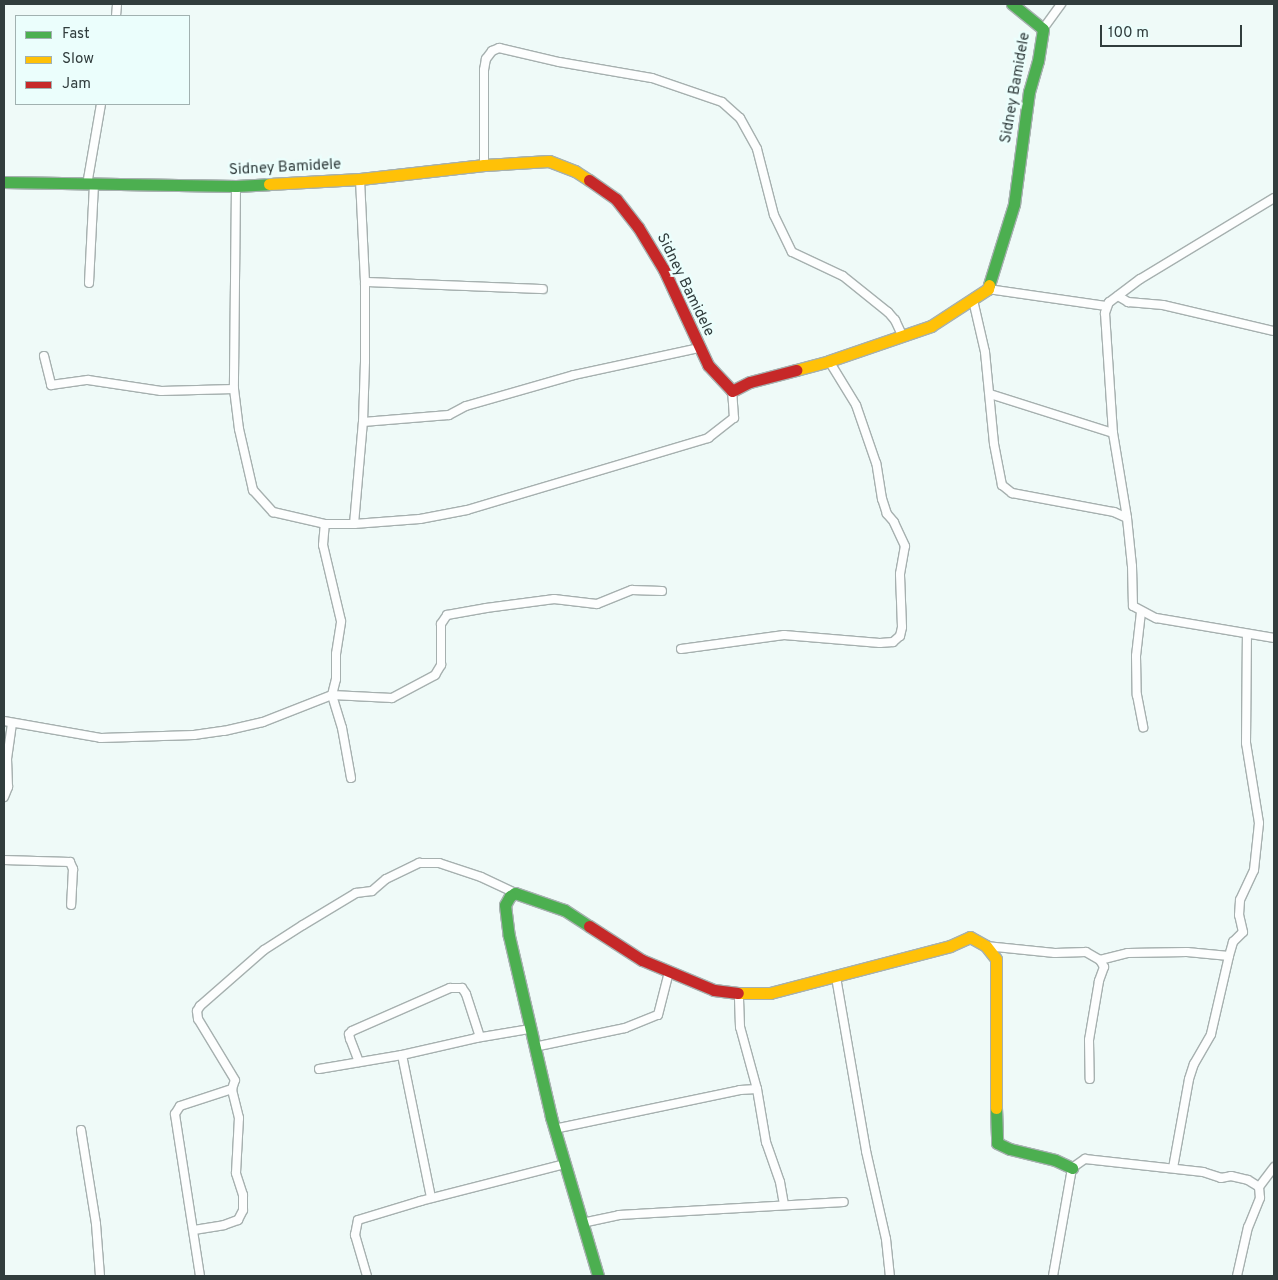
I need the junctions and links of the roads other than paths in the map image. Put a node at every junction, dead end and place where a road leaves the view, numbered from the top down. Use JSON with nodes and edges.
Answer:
{"nodes":[{"id":1,"x":1012,"y":4,"type":"edge"},
{"id":2,"x":1061,"y":4,"type":"edge"},
{"id":3,"x":1043,"y":29,"type":"junction"},
{"id":4,"x":101,"y":105,"type":"edge"},
{"id":5,"x":484,"y":166,"type":"junction"},
{"id":6,"x":360,"y":179,"type":"junction"},
{"id":7,"x":4,"y":182,"type":"edge"},
{"id":8,"x":91,"y":185,"type":"junction"},
{"id":9,"x":236,"y":186,"type":"junction"},
{"id":10,"x":1274,"y":198,"type":"edge"},
{"id":11,"x":365,"y":282,"type":"junction"},
{"id":12,"x":89,"y":283,"type":"dead end"},
{"id":13,"x":543,"y":289,"type":"dead end"},
{"id":14,"x":988,"y":289,"type":"junction"},
{"id":15,"x":1118,"y":296,"type":"junction"},
{"id":16,"x":973,"y":300,"type":"junction"},
{"id":17,"x":1106,"y":306,"type":"junction"},
{"id":18,"x":1274,"y":331,"type":"edge"},
{"id":19,"x":902,"y":337,"type":"junction"},
{"id":20,"x":699,"y":348,"type":"junction"},
{"id":21,"x":44,"y":356,"type":"dead end"},
{"id":22,"x":829,"y":361,"type":"junction"},
{"id":23,"x":234,"y":389,"type":"junction"},
{"id":24,"x":732,"y":391,"type":"junction"},
{"id":25,"x":990,"y":394,"type":"junction"},
{"id":26,"x":363,"y":422,"type":"junction"},
{"id":27,"x":1113,"y":434,"type":"junction"},
{"id":28,"x":1125,"y":504,"type":"junction"},
{"id":29,"x":1114,"y":512,"type":"junction"},
{"id":30,"x":1127,"y":518,"type":"junction"},
{"id":31,"x":325,"y":524,"type":"junction"},
{"id":32,"x":354,"y":524,"type":"junction"},
{"id":33,"x":662,"y":591,"type":"dead end"},
{"id":34,"x":1141,"y":612,"type":"junction"},
{"id":35,"x":1247,"y":634,"type":"junction"},
{"id":36,"x":1274,"y":638,"type":"edge"},
{"id":37,"x":681,"y":649,"type":"dead end"},
{"id":38,"x":332,"y":695,"type":"junction"},
{"id":39,"x":4,"y":721,"type":"edge"},
{"id":40,"x":12,"y":723,"type":"junction"},
{"id":41,"x":1143,"y":727,"type":"dead end"},
{"id":42,"x":351,"y":778,"type":"dead end"},
{"id":43,"x":4,"y":797,"type":"edge"},
{"id":44,"x":4,"y":860,"type":"edge"},
{"id":45,"x":511,"y":897,"type":"junction"},
{"id":46,"x":71,"y":905,"type":"dead end"},
{"id":47,"x":986,"y":946,"type":"junction"},
{"id":48,"x":1229,"y":956,"type":"junction"},
{"id":49,"x":1100,"y":960,"type":"junction"},
{"id":50,"x":669,"y":972,"type":"junction"},
{"id":51,"x":836,"y":977,"type":"junction"},
{"id":52,"x":738,"y":993,"type":"junction"},
{"id":53,"x":530,"y":1028,"type":"junction"},
{"id":54,"x":480,"y":1037,"type":"junction"},
{"id":55,"x":534,"y":1047,"type":"junction"},
{"id":56,"x":402,"y":1055,"type":"junction"},
{"id":57,"x":359,"y":1062,"type":"junction"},
{"id":58,"x":319,"y":1069,"type":"dead end"},
{"id":59,"x":1090,"y":1079,"type":"dead end"},
{"id":60,"x":232,"y":1089,"type":"junction"},
{"id":61,"x":757,"y":1089,"type":"junction"},
{"id":62,"x":554,"y":1128,"type":"junction"},
{"id":63,"x":81,"y":1130,"type":"dead end"},
{"id":64,"x":565,"y":1164,"type":"junction"},
{"id":65,"x":1274,"y":1167,"type":"edge"},
{"id":66,"x":1072,"y":1168,"type":"junction"},
{"id":67,"x":1174,"y":1168,"type":"junction"},
{"id":68,"x":1259,"y":1187,"type":"junction"},
{"id":69,"x":431,"y":1198,"type":"junction"},
{"id":70,"x":844,"y":1202,"type":"dead end"},
{"id":71,"x":784,"y":1206,"type":"junction"},
{"id":72,"x":582,"y":1223,"type":"junction"},
{"id":73,"x":194,"y":1230,"type":"junction"},
{"id":74,"x":100,"y":1276,"type":"edge"},
{"id":75,"x":200,"y":1276,"type":"edge"},
{"id":76,"x":367,"y":1276,"type":"edge"},
{"id":77,"x":598,"y":1276,"type":"edge"},
{"id":78,"x":890,"y":1276,"type":"edge"},
{"id":79,"x":1052,"y":1276,"type":"edge"},
{"id":80,"x":1237,"y":1276,"type":"edge"}],
"edges":[{"from":1,"to":3,"type":"street","name":"Sidney Bamidele"},
{"from":2,"to":3,"type":"street"},
{"from":3,"to":14,"type":"street","name":"Sidney Bamidele"},
{"from":4,"to":8,"type":"street"},
{"from":5,"to":6,"type":"street","name":"Sidney Bamidele"},
{"from":5,"to":19,"type":"street"},
{"from":5,"to":20,"type":"street","name":"Sidney Bamidele"},
{"from":6,"to":9,"type":"street","name":"Sidney Bamidele"},
{"from":6,"to":11,"type":"street"},
{"from":7,"to":8,"type":"street","name":"Sidney Bamidele"},
{"from":8,"to":9,"type":"street","name":"Sidney Bamidele"},
{"from":8,"to":12,"type":"street"},
{"from":9,"to":23,"type":"street"},
{"from":10,"to":15,"type":"street"},
{"from":11,"to":13,"type":"street"},
{"from":11,"to":26,"type":"street"},
{"from":14,"to":16,"type":"street"},
{"from":14,"to":17,"type":"street"},
{"from":15,"to":17,"type":"street"},
{"from":15,"to":18,"type":"street"},
{"from":16,"to":19,"type":"street"},
{"from":16,"to":25,"type":"street"},
{"from":17,"to":27,"type":"street"},
{"from":19,"to":22,"type":"street"},
{"from":20,"to":24,"type":"street","name":"Sidney Bamidele"},
{"from":20,"to":26,"type":"street"},
{"from":21,"to":23,"type":"street"},
{"from":22,"to":24,"type":"street"},
{"from":22,"to":37,"type":"street"},
{"from":23,"to":31,"type":"street"},
{"from":24,"to":32,"type":"street"},
{"from":25,"to":27,"type":"street"},
{"from":25,"to":29,"type":"street"},
{"from":26,"to":32,"type":"street"},
{"from":27,"to":28,"type":"street"},
{"from":28,"to":29,"type":"street"},
{"from":28,"to":30,"type":"street"},
{"from":29,"to":30,"type":"street"},
{"from":30,"to":34,"type":"street"},
{"from":31,"to":32,"type":"street"},
{"from":31,"to":38,"type":"street"},
{"from":33,"to":38,"type":"street"},
{"from":34,"to":35,"type":"street"},
{"from":34,"to":41,"type":"street"},
{"from":35,"to":36,"type":"street"},
{"from":35,"to":48,"type":"street"},
{"from":38,"to":40,"type":"street"},
{"from":38,"to":42,"type":"street"},
{"from":39,"to":40,"type":"street"},
{"from":40,"to":43,"type":"street"},
{"from":44,"to":46,"type":"street"},
{"from":45,"to":50,"type":"street"},
{"from":45,"to":53,"type":"street"},
{"from":45,"to":60,"type":"street"},
{"from":47,"to":49,"type":"street"},
{"from":47,"to":51,"type":"street"},
{"from":47,"to":66,"type":"street"},
{"from":48,"to":49,"type":"street"},
{"from":48,"to":67,"type":"street"},
{"from":49,"to":59,"type":"street"},
{"from":50,"to":52,"type":"street"},
{"from":50,"to":55,"type":"street"},
{"from":51,"to":52,"type":"street"},
{"from":51,"to":78,"type":"street"},
{"from":52,"to":61,"type":"street"},
{"from":53,"to":54,"type":"street"},
{"from":53,"to":55,"type":"street"},
{"from":54,"to":56,"type":"street"},
{"from":54,"to":57,"type":"street"},
{"from":55,"to":62,"type":"street"},
{"from":56,"to":57,"type":"street"},
{"from":56,"to":69,"type":"street"},
{"from":57,"to":58,"type":"street"},
{"from":60,"to":73,"type":"street"},
{"from":60,"to":73,"type":"street"},
{"from":61,"to":62,"type":"street"},
{"from":61,"to":71,"type":"street"},
{"from":62,"to":64,"type":"street"},
{"from":63,"to":74,"type":"street"},
{"from":64,"to":69,"type":"street"},
{"from":64,"to":72,"type":"street"},
{"from":65,"to":68,"type":"street"},
{"from":66,"to":67,"type":"street"},
{"from":66,"to":79,"type":"street"},
{"from":67,"to":68,"type":"street"},
{"from":68,"to":80,"type":"street"},
{"from":69,"to":76,"type":"street"},
{"from":70,"to":71,"type":"street"},
{"from":71,"to":72,"type":"street"},
{"from":72,"to":77,"type":"street"},
{"from":73,"to":75,"type":"street"}]}
